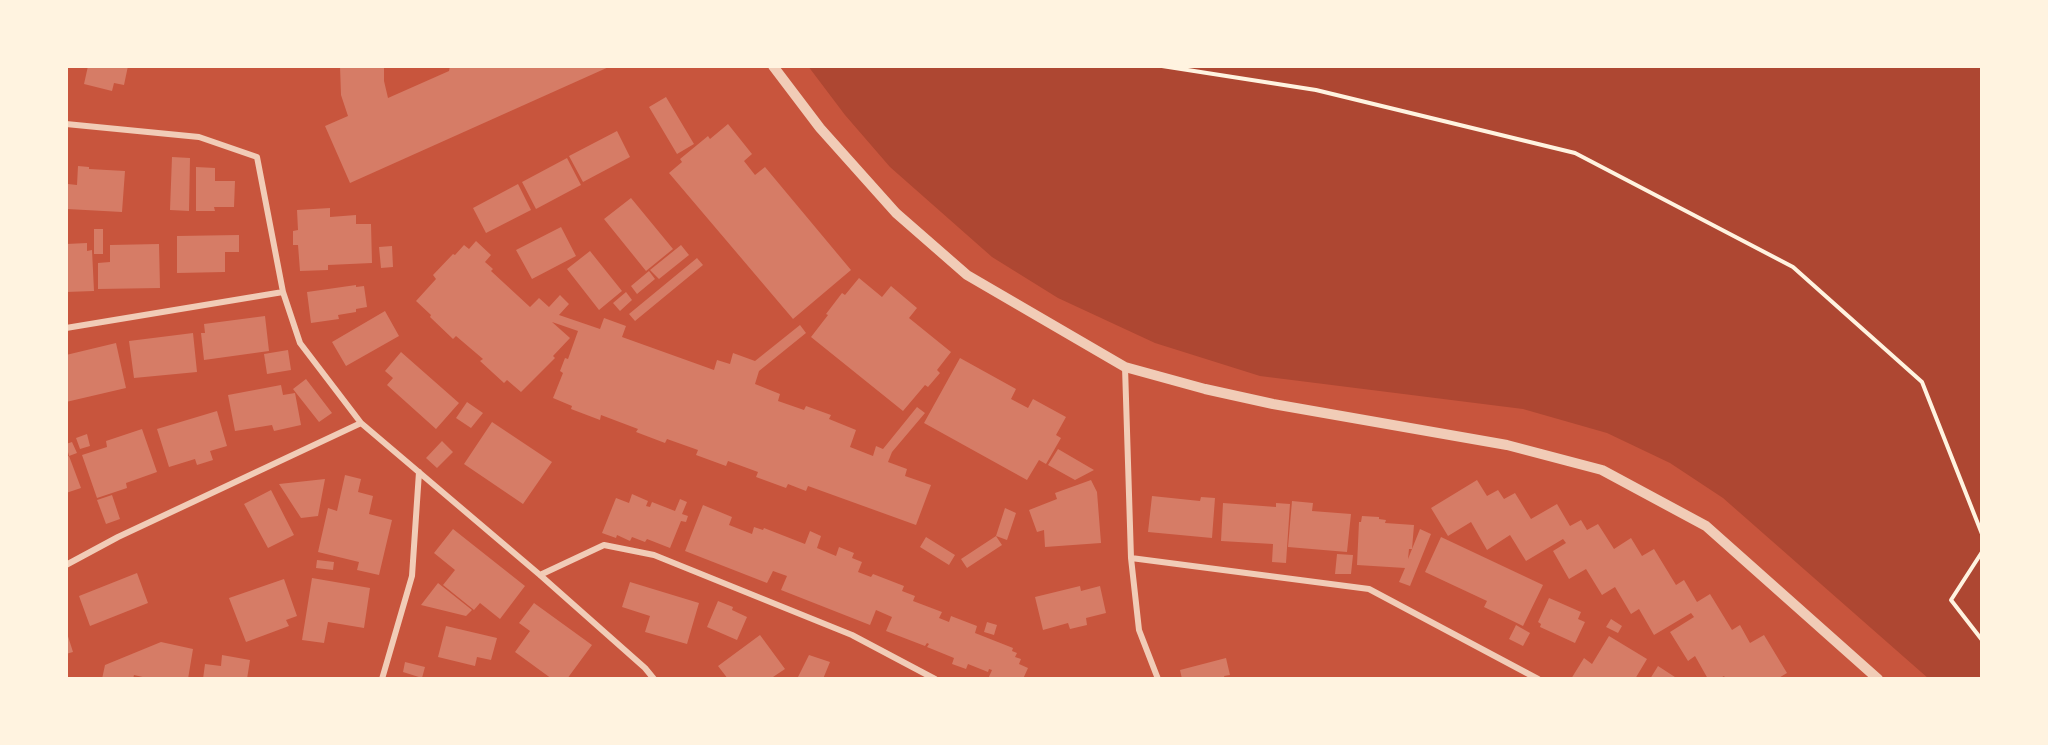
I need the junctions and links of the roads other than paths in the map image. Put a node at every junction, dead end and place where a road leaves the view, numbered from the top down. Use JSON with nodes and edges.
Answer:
{"nodes":[{"id":1,"x":773,"y":66,"type":"edge"},
{"id":2,"x":66,"y":124,"type":"edge"},
{"id":3,"x":283,"y":292,"type":"junction"},
{"id":4,"x":66,"y":328,"type":"edge"},
{"id":5,"x":1125,"y":367,"type":"junction"},
{"id":6,"x":362,"y":423,"type":"junction"},
{"id":7,"x":419,"y":472,"type":"junction"},
{"id":8,"x":1131,"y":558,"type":"junction"},
{"id":9,"x":66,"y":565,"type":"edge"},
{"id":10,"x":540,"y":575,"type":"junction"},
{"id":11,"x":382,"y":679,"type":"edge"},
{"id":12,"x":654,"y":679,"type":"edge"},
{"id":13,"x":935,"y":679,"type":"edge"},
{"id":14,"x":1158,"y":679,"type":"edge"},
{"id":15,"x":1538,"y":679,"type":"edge"},
{"id":16,"x":1878,"y":679,"type":"edge"}],
"edges":[{"from":1,"to":5,"type":"street"},
{"from":2,"to":3,"type":"street"},
{"from":3,"to":4,"type":"street"},
{"from":3,"to":6,"type":"street"},
{"from":5,"to":8,"type":"street"},
{"from":5,"to":16,"type":"street"},
{"from":6,"to":7,"type":"street"},
{"from":6,"to":9,"type":"street"},
{"from":7,"to":10,"type":"street"},
{"from":7,"to":11,"type":"street"},
{"from":8,"to":14,"type":"street"},
{"from":8,"to":15,"type":"street"},
{"from":10,"to":12,"type":"street"},
{"from":10,"to":13,"type":"street"}]}
